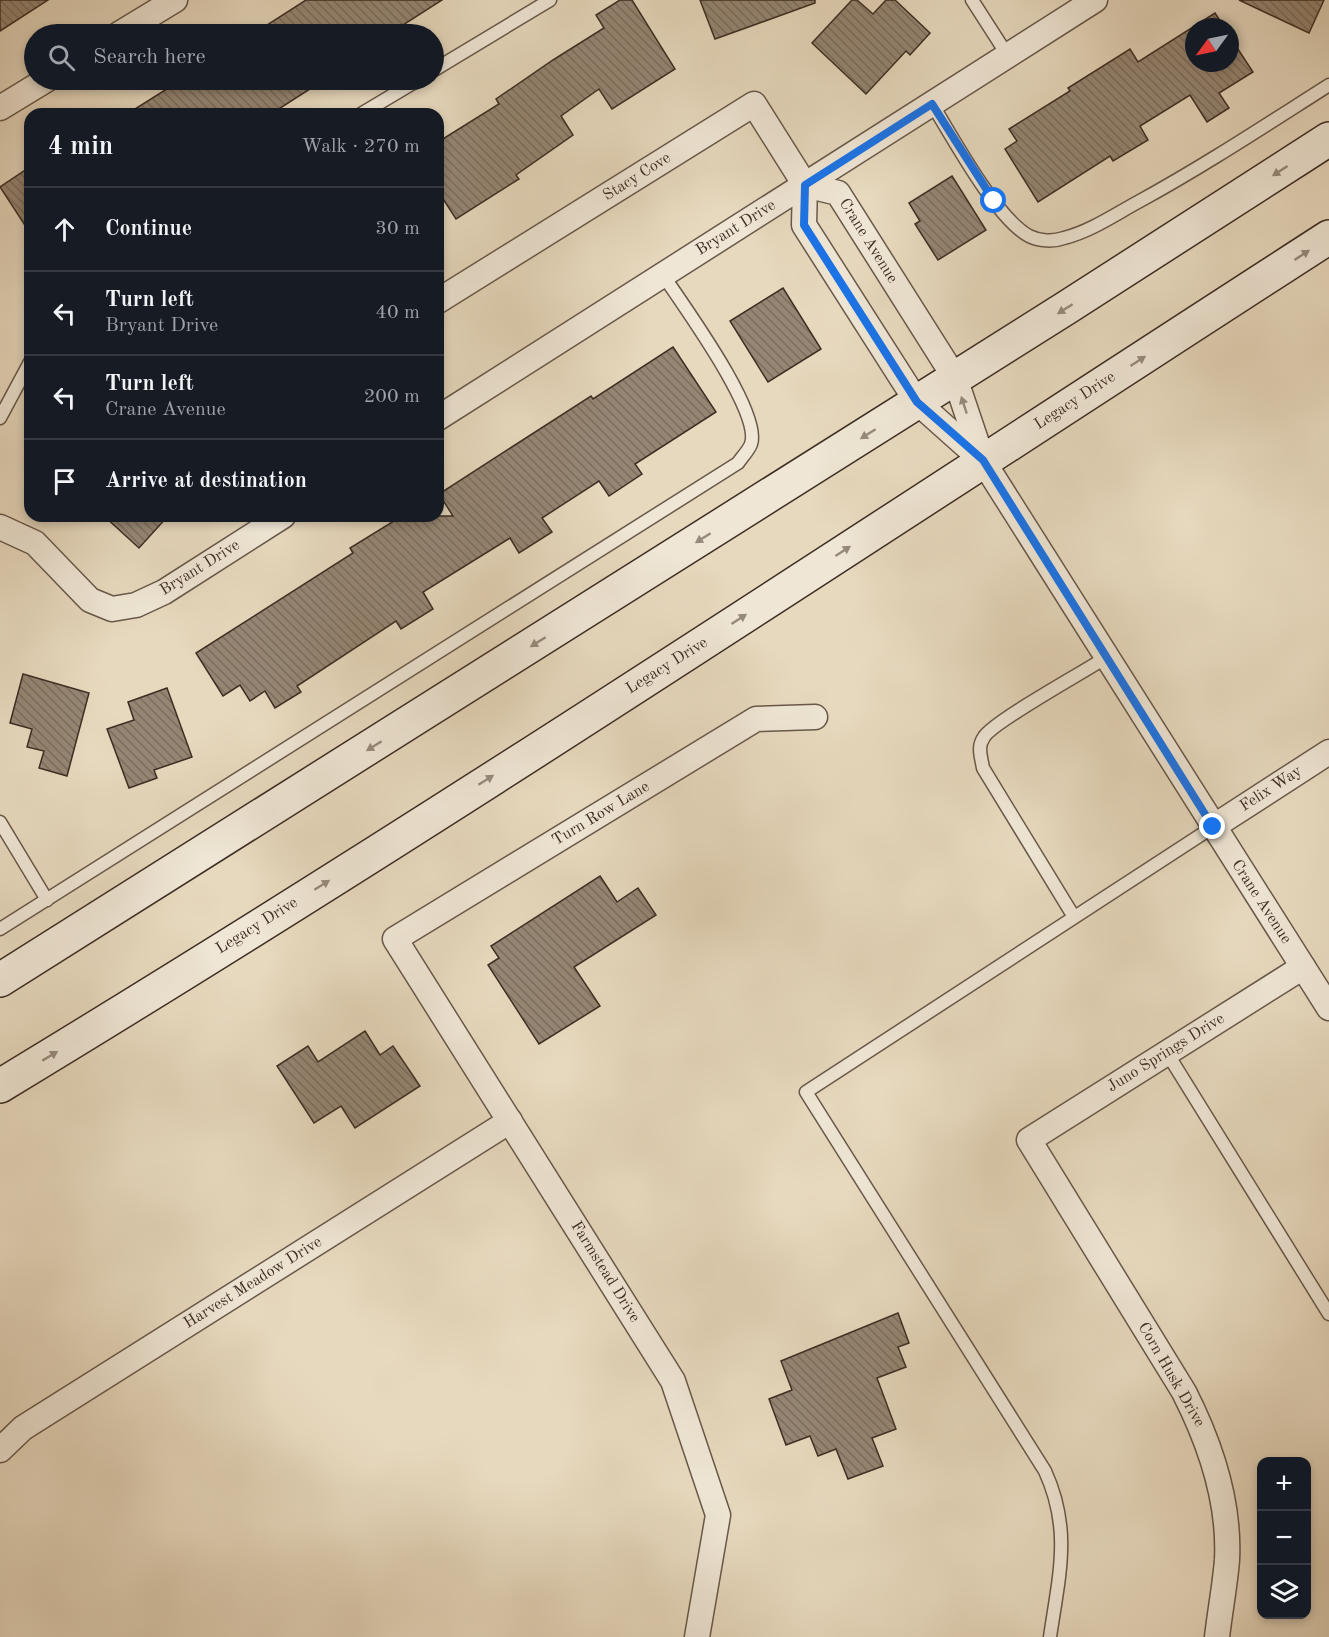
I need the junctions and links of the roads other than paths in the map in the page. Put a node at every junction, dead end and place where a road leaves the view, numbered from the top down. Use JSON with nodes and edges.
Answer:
{"nodes":[{"id":1,"x":175,"y":0,"type":"edge"},
{"id":2,"x":550,"y":0,"type":"edge"},
{"id":3,"x":972,"y":0,"type":"edge"},
{"id":4,"x":1095,"y":0,"type":"edge"},
{"id":5,"x":135,"y":24,"type":"edge"},
{"id":6,"x":1008,"y":56,"type":"junction"},
{"id":7,"x":444,"y":64,"type":"edge"},
{"id":8,"x":1329,"y":85,"type":"edge"},
{"id":9,"x":30,"y":90,"type":"edge"},
{"id":10,"x":401,"y":90,"type":"edge"},
{"id":11,"x":932,"y":104,"type":"junction"},
{"id":12,"x":0,"y":108,"type":"edge"},
{"id":13,"x":371,"y":108,"type":"edge"},
{"id":14,"x":1329,"y":139,"type":"edge"},
{"id":15,"x":805,"y":185,"type":"junction"},
{"id":16,"x":1329,"y":237,"type":"edge"},
{"id":17,"x":663,"y":275,"type":"junction"},
{"id":18,"x":444,"y":297,"type":"edge"},
{"id":19,"x":24,"y":373,"type":"edge"},
{"id":20,"x":956,"y":378,"type":"junction"},
{"id":21,"x":917,"y":402,"type":"junction"},
{"id":22,"x":444,"y":414,"type":"edge"},
{"id":23,"x":0,"y":417,"type":"edge"},
{"id":24,"x":983,"y":460,"type":"junction"},
{"id":25,"x":266,"y":522,"type":"edge"},
{"id":26,"x":0,"y":527,"type":"edge"},
{"id":27,"x":1106,"y":658,"type":"junction"},
{"id":28,"x":815,"y":717,"type":"dead end"},
{"id":29,"x":1329,"y":752,"type":"edge"},
{"id":30,"x":0,"y":822,"type":"edge"},
{"id":31,"x":1213,"y":827,"type":"junction"},
{"id":32,"x":47,"y":900,"type":"junction"},
{"id":33,"x":1074,"y":918,"type":"junction"},
{"id":34,"x":0,"y":928,"type":"edge"},
{"id":35,"x":395,"y":939,"type":"joint"},
{"id":36,"x":1303,"y":967,"type":"junction"},
{"id":37,"x":0,"y":980,"type":"edge"},
{"id":38,"x":1329,"y":1008,"type":"edge"},
{"id":39,"x":1167,"y":1053,"type":"junction"},
{"id":40,"x":0,"y":1086,"type":"edge"},
{"id":41,"x":510,"y":1121,"type":"junction"},
{"id":42,"x":1029,"y":1140,"type":"joint"},
{"id":43,"x":1329,"y":1314,"type":"edge"},
{"id":44,"x":0,"y":1450,"type":"edge"},
{"id":45,"x":697,"y":1637,"type":"edge"},
{"id":46,"x":1050,"y":1637,"type":"edge"},
{"id":47,"x":1217,"y":1637,"type":"edge"}],
"edges":[{"from":1,"to":5,"type":"street"},
{"from":2,"to":7,"type":"lane"},
{"from":3,"to":6,"type":"lane"},
{"from":4,"to":6,"type":"street","name":"Bryant Drive"},
{"from":6,"to":11,"type":"street","name":"Bryant Drive"},
{"from":8,"to":11,"type":"lane"},
{"from":9,"to":12,"type":"street"},
{"from":10,"to":13,"type":"lane"},
{"from":11,"to":15,"type":"street","name":"Bryant Drive"},
{"from":14,"to":20,"type":"main road","one_way":true},
{"from":15,"to":17,"type":"street","name":"Bryant Drive"},
{"from":15,"to":18,"type":"street","name":"Stacy Cove"},
{"from":15,"to":20,"type":"street","name":"Crane Avenue"},
{"from":15,"to":21,"type":"street","name":"Crane Avenue"},
{"from":24,"to":16,"type":"main road","name":"Legacy Drive","one_way":true},
{"from":17,"to":22,"type":"street","name":"Bryant Drive"},
{"from":17,"to":32,"type":"lane"},
{"from":19,"to":23,"type":"lane"},
{"from":20,"to":21,"type":"main road"},
{"from":24,"to":20,"type":"street","name":"Crane Avenue","one_way":true},
{"from":21,"to":24,"type":"street","name":"Crane Avenue"},
{"from":21,"to":37,"type":"main road","one_way":true},
{"from":24,"to":27,"type":"street","name":"Crane Avenue"},
{"from":40,"to":24,"type":"main road","name":"Legacy Drive","one_way":true},
{"from":25,"to":26,"type":"street","name":"Bryant Drive"},
{"from":27,"to":31,"type":"street","name":"Crane Avenue"},
{"from":27,"to":33,"type":"lane"},
{"from":28,"to":35,"type":"street","name":"Turn Row Lane"},
{"from":29,"to":31,"type":"street","name":"Felix Way"},
{"from":30,"to":32,"type":"lane"},
{"from":31,"to":33,"type":"lane"},
{"from":31,"to":36,"type":"street","name":"Crane Avenue"},
{"from":32,"to":34,"type":"lane"},
{"from":33,"to":46,"type":"lane"},
{"from":35,"to":41,"type":"street","name":"Farmstead Drive"},
{"from":36,"to":38,"type":"street","name":"Crane Avenue"},
{"from":36,"to":39,"type":"street","name":"Juno Springs Drive"},
{"from":39,"to":42,"type":"street","name":"Juno Springs Drive"},
{"from":39,"to":43,"type":"lane"},
{"from":41,"to":44,"type":"street","name":"Harvest Meadow Drive"},
{"from":41,"to":45,"type":"street","name":"Farmstead Drive"},
{"from":42,"to":47,"type":"street","name":"Corn Husk Drive"}]}
